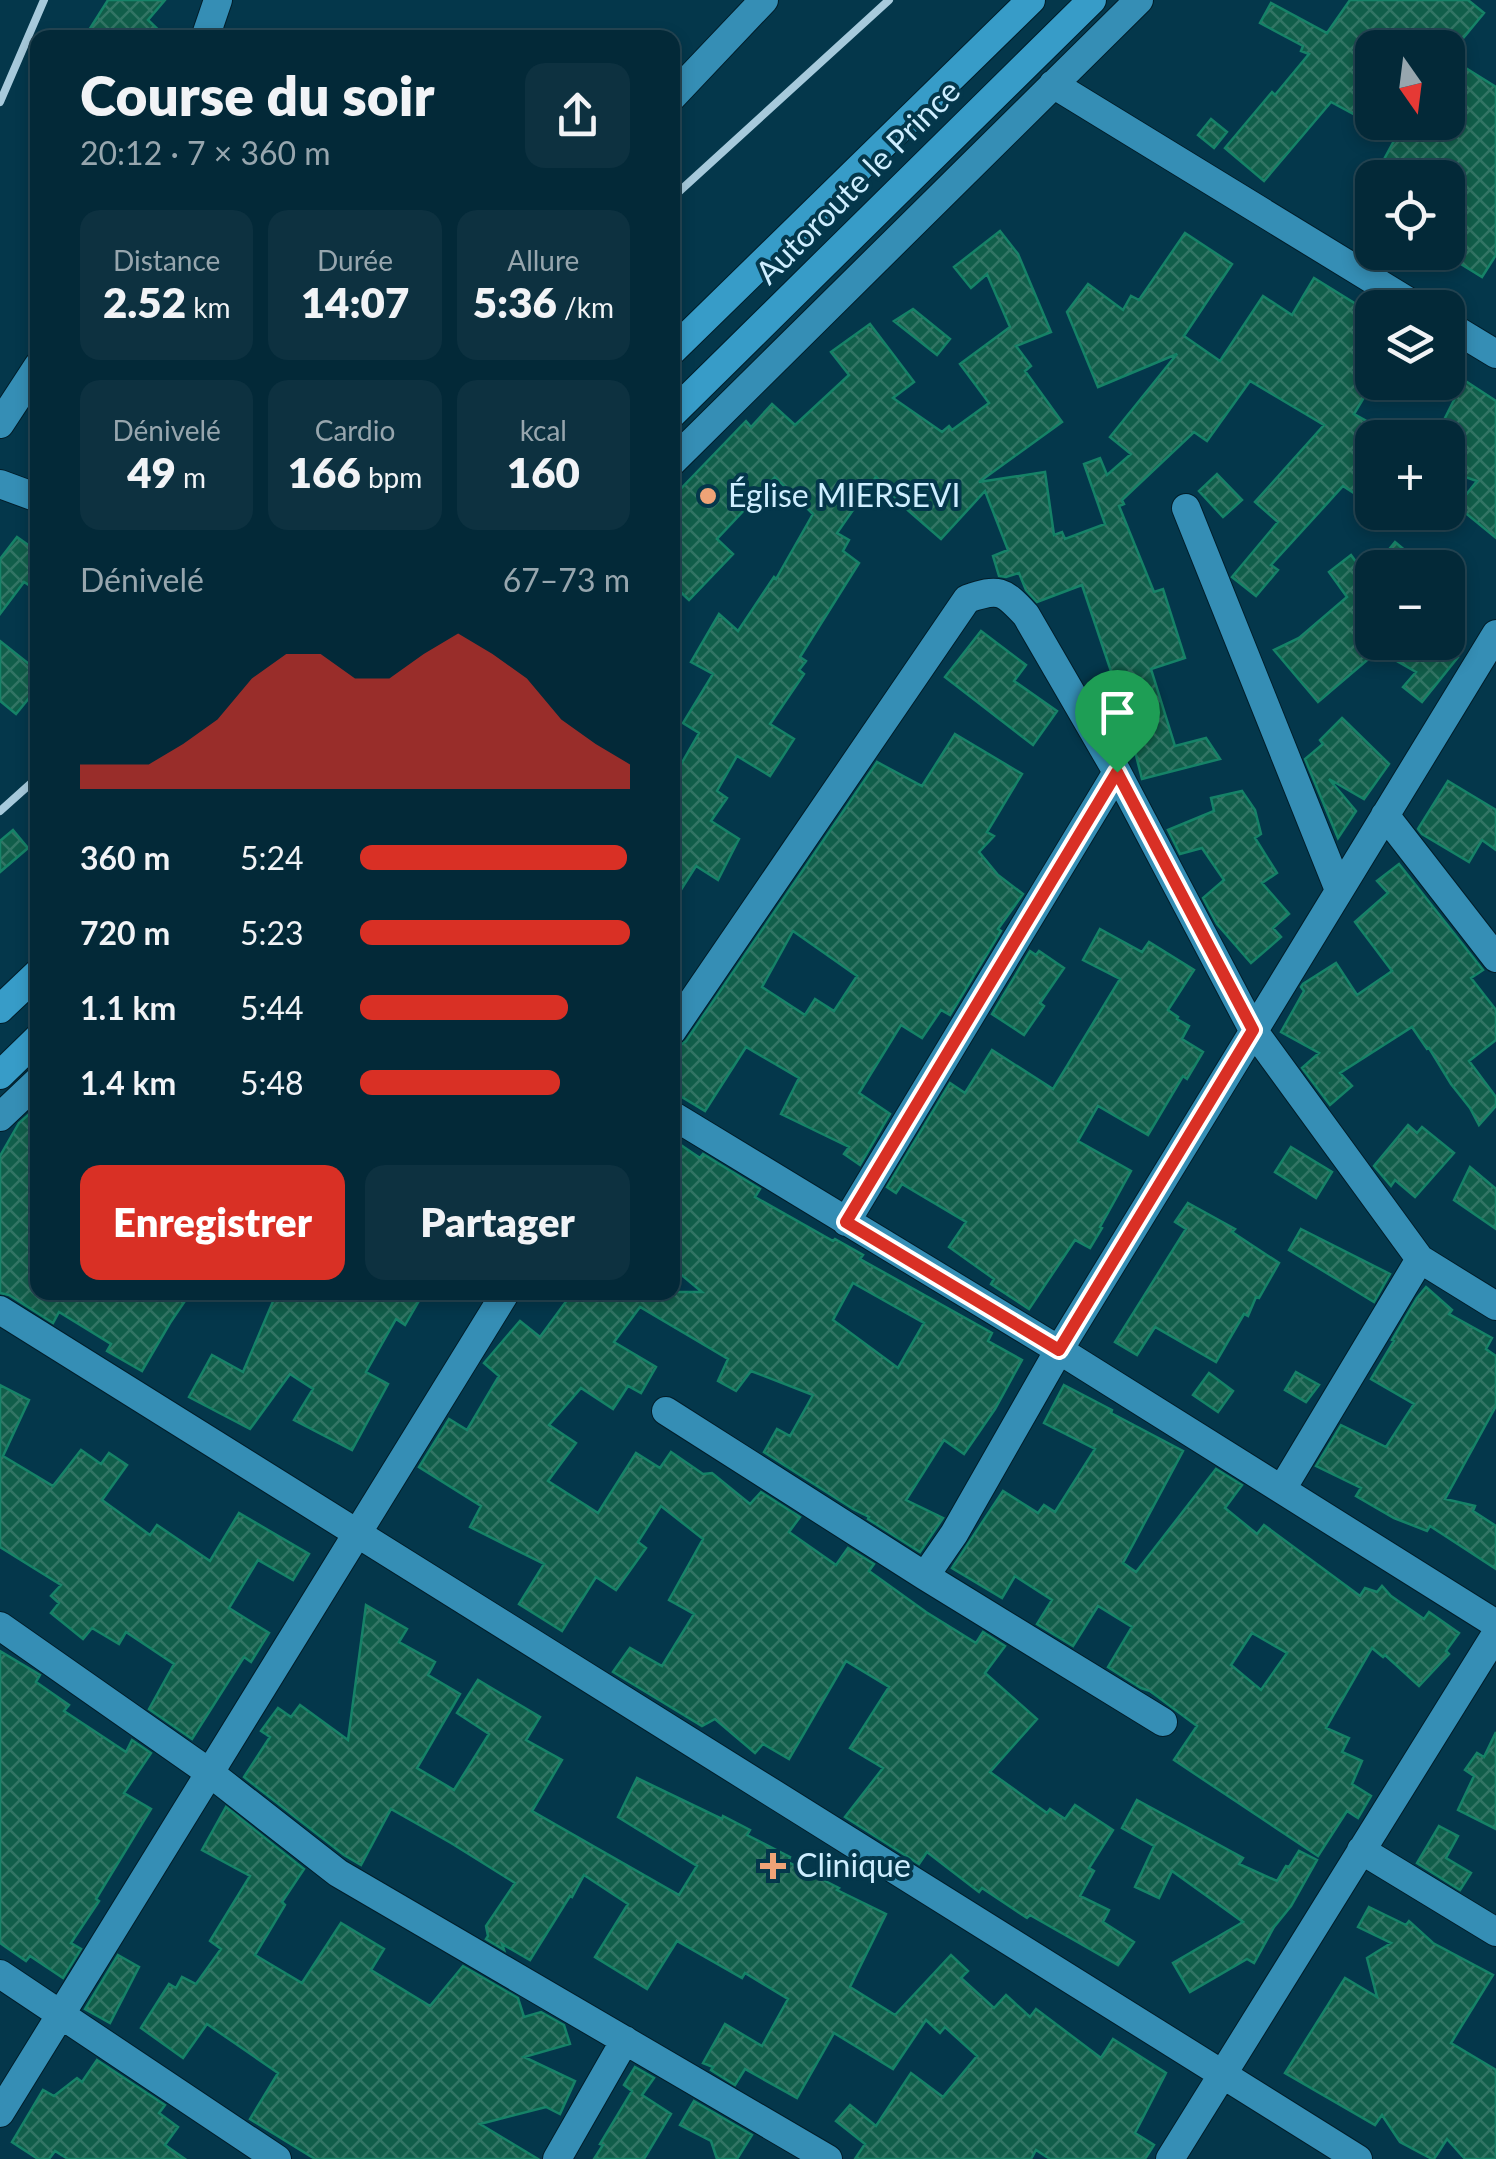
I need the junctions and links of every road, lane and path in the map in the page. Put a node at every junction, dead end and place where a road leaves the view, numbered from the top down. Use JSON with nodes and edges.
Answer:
{"nodes":[{"id":1,"x":218,"y":0,"type":"edge"},
{"id":2,"x":764,"y":0,"type":"edge"},
{"id":3,"x":1031,"y":0,"type":"edge"},
{"id":4,"x":1092,"y":0,"type":"edge"},
{"id":5,"x":1139,"y":0,"type":"edge"},
{"id":6,"x":208,"y":30,"type":"edge"},
{"id":7,"x":1053,"y":84,"type":"junction"},
{"id":8,"x":680,"y":89,"type":"edge"},
{"id":9,"x":1390,"y":290,"type":"edge"},
{"id":10,"x":1465,"y":335,"type":"edge"},
{"id":11,"x":680,"y":343,"type":"edge"},
{"id":12,"x":1496,"y":354,"type":"edge"},
{"id":13,"x":30,"y":378,"type":"edge"},
{"id":14,"x":680,"y":406,"type":"edge"},
{"id":15,"x":0,"y":424,"type":"edge"},
{"id":16,"x":680,"y":454,"type":"edge"},
{"id":17,"x":0,"y":484,"type":"edge"},
{"id":18,"x":30,"y":495,"type":"edge"},
{"id":19,"x":1186,"y":508,"type":"dead end"},
{"id":20,"x":1496,"y":634,"type":"edge"},
{"id":21,"x":1117,"y":772,"type":"junction"},
{"id":22,"x":1385,"y":816,"type":"junction"},
{"id":23,"x":1339,"y":890,"type":"junction"},
{"id":24,"x":1496,"y":958,"type":"edge"},
{"id":25,"x":30,"y":981,"type":"edge"},
{"id":26,"x":0,"y":1010,"type":"edge"},
{"id":27,"x":680,"y":1019,"type":"edge"},
{"id":28,"x":1253,"y":1030,"type":"junction"},
{"id":29,"x":30,"y":1046,"type":"edge"},
{"id":30,"x":0,"y":1075,"type":"edge"},
{"id":31,"x":30,"y":1088,"type":"edge"},
{"id":32,"x":0,"y":1116,"type":"edge"},
{"id":33,"x":680,"y":1120,"type":"edge"},
{"id":34,"x":846,"y":1222,"type":"junction"},
{"id":35,"x":1420,"y":1258,"type":"junction"},
{"id":36,"x":501,"y":1300,"type":"edge"},
{"id":37,"x":1496,"y":1306,"type":"edge"},
{"id":38,"x":0,"y":1310,"type":"edge"},
{"id":39,"x":1059,"y":1350,"type":"junction"},
{"id":40,"x":666,"y":1411,"type":"dead end"},
{"id":41,"x":1282,"y":1489,"type":"junction"},
{"id":42,"x":358,"y":1533,"type":"junction"},
{"id":43,"x":925,"y":1576,"type":"junction"},
{"id":44,"x":1496,"y":1624,"type":"edge"},
{"id":45,"x":0,"y":1626,"type":"edge"},
{"id":46,"x":1496,"y":1634,"type":"edge"},
{"id":47,"x":1163,"y":1722,"type":"dead end"},
{"id":48,"x":210,"y":1772,"type":"junction"},
{"id":49,"x":1361,"y":1850,"type":"junction"},
{"id":50,"x":1496,"y":1932,"type":"edge"},
{"id":51,"x":0,"y":1974,"type":"edge"},
{"id":52,"x":60,"y":2014,"type":"junction"},
{"id":53,"x":625,"y":2040,"type":"junction"},
{"id":54,"x":1222,"y":2074,"type":"junction"},
{"id":55,"x":0,"y":2113,"type":"edge"},
{"id":56,"x":271,"y":2157,"type":"edge"},
{"id":57,"x":557,"y":2159,"type":"edge"},
{"id":58,"x":828,"y":2159,"type":"edge"},
{"id":59,"x":1170,"y":2159,"type":"edge"},
{"id":60,"x":1358,"y":2159,"type":"edge"}],
"edges":[{"from":1,"to":6,"type":"street"},
{"from":2,"to":8,"type":"street"},
{"from":3,"to":11,"type":"main road","name":"Autoroute le Prince"},
{"from":4,"to":14,"type":"main road","name":"Autoroute le Prince"},
{"from":5,"to":7,"type":"street"},
{"from":7,"to":9,"type":"street"},
{"from":7,"to":16,"type":"street"},
{"from":10,"to":12,"type":"street"},
{"from":13,"to":15,"type":"street"},
{"from":17,"to":18,"type":"street"},
{"from":19,"to":23,"type":"street"},
{"from":20,"to":22,"type":"street"},
{"from":21,"to":27,"type":"street"},
{"from":21,"to":28,"type":"street"},
{"from":21,"to":34,"type":"street"},
{"from":22,"to":23,"type":"street"},
{"from":22,"to":24,"type":"street"},
{"from":23,"to":28,"type":"street"},
{"from":25,"to":26,"type":"main road"},
{"from":28,"to":35,"type":"street"},
{"from":28,"to":39,"type":"street"},
{"from":29,"to":30,"type":"main road"},
{"from":31,"to":32,"type":"street"},
{"from":33,"to":34,"type":"street"},
{"from":34,"to":39,"type":"street"},
{"from":35,"to":37,"type":"street"},
{"from":35,"to":41,"type":"street"},
{"from":36,"to":42,"type":"street"},
{"from":38,"to":42,"type":"street"},
{"from":39,"to":41,"type":"street"},
{"from":39,"to":43,"type":"street"},
{"from":40,"to":43,"type":"street"},
{"from":41,"to":44,"type":"street"},
{"from":42,"to":48,"type":"street"},
{"from":42,"to":54,"type":"street"},
{"from":43,"to":47,"type":"street"},
{"from":45,"to":48,"type":"street"},
{"from":46,"to":49,"type":"street"},
{"from":48,"to":52,"type":"street"},
{"from":48,"to":53,"type":"street"},
{"from":49,"to":50,"type":"street"},
{"from":49,"to":54,"type":"street"},
{"from":51,"to":52,"type":"street"},
{"from":52,"to":55,"type":"street"},
{"from":52,"to":56,"type":"street"},
{"from":53,"to":57,"type":"street"},
{"from":53,"to":58,"type":"street"},
{"from":54,"to":59,"type":"street"},
{"from":54,"to":60,"type":"street"}]}
